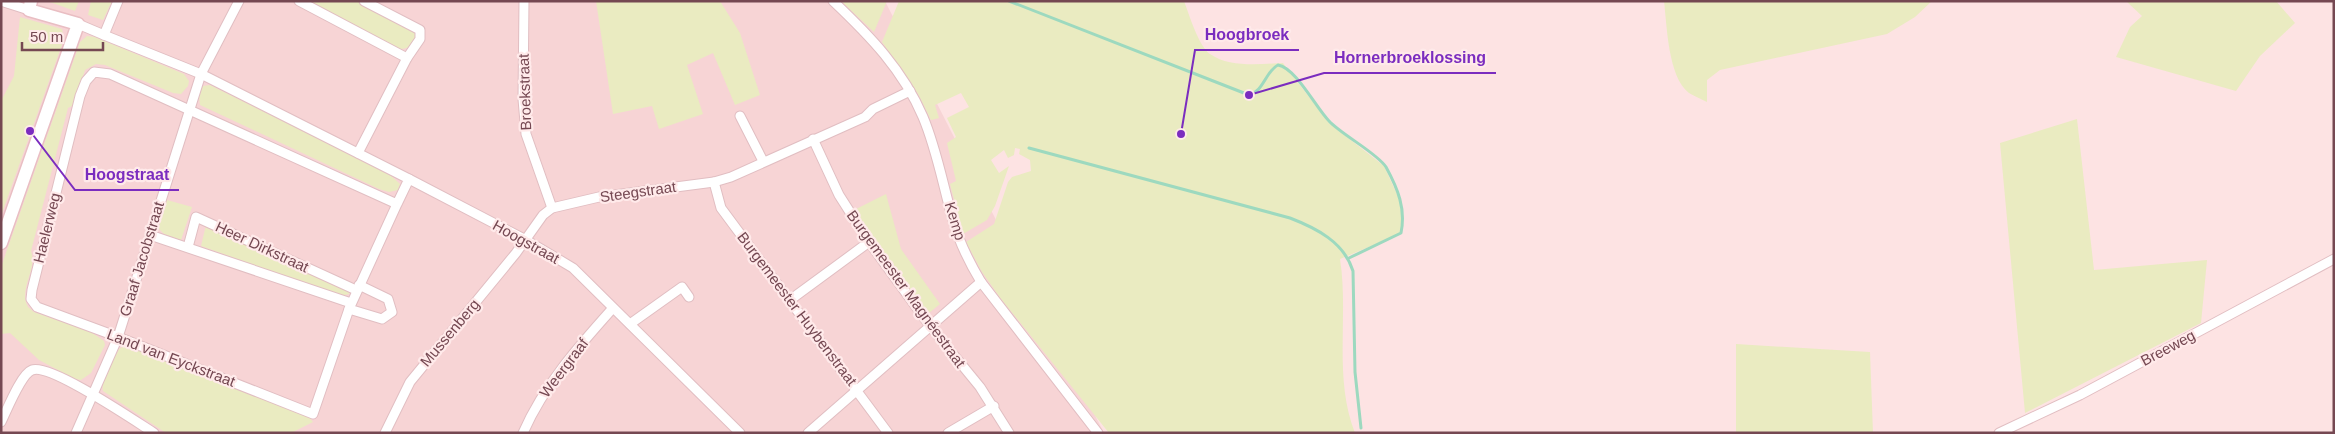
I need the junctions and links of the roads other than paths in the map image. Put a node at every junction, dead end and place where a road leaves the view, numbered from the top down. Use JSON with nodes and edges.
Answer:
{"nodes":[{"id":1,"x":1,"y":1,"type":"edge"},
{"id":2,"x":118,"y":1,"type":"edge"},
{"id":3,"x":239,"y":1,"type":"edge"},
{"id":4,"x":299,"y":1,"type":"edge"},
{"id":5,"x":364,"y":1,"type":"edge"},
{"id":6,"x":524,"y":1,"type":"edge"},
{"id":7,"x":833,"y":1,"type":"edge"},
{"id":8,"x":30,"y":5,"type":"edge"},
{"id":9,"x":78,"y":24,"type":"junction"},
{"id":10,"x":104,"y":35,"type":"junction"},
{"id":11,"x":407,"y":58,"type":"junction"},
{"id":12,"x":201,"y":74,"type":"junction"},
{"id":13,"x":910,"y":91,"type":"junction"},
{"id":14,"x":188,"y":108,"type":"junction"},
{"id":15,"x":740,"y":116,"type":"dead end"},
{"id":16,"x":813,"y":139,"type":"junction"},
{"id":17,"x":358,"y":154,"type":"junction"},
{"id":18,"x":763,"y":161,"type":"junction"},
{"id":19,"x":409,"y":179,"type":"junction"},
{"id":20,"x":714,"y":182,"type":"junction"},
{"id":21,"x":397,"y":204,"type":"junction"},
{"id":22,"x":552,"y":208,"type":"junction"},
{"id":23,"x":150,"y":235,"type":"junction"},
{"id":24,"x":526,"y":240,"type":"junction"},
{"id":25,"x":869,"y":242,"type":"junction"},
{"id":26,"x":1,"y":243,"type":"edge"},
{"id":27,"x":188,"y":247,"type":"junction"},
{"id":28,"x":2334,"y":259,"type":"edge"},
{"id":29,"x":980,"y":282,"type":"junction"},
{"id":30,"x":358,"y":288,"type":"junction"},
{"id":31,"x":689,"y":296,"type":"dead end"},
{"id":32,"x":31,"y":299,"type":"joint"},
{"id":33,"x":790,"y":300,"type":"junction"},
{"id":34,"x":350,"y":306,"type":"junction"},
{"id":35,"x":613,"y":308,"type":"junction"},
{"id":36,"x":630,"y":324,"type":"junction"},
{"id":37,"x":930,"y":326,"type":"junction"},
{"id":38,"x":118,"y":337,"type":"junction"},
{"id":39,"x":856,"y":390,"type":"junction"},
{"id":40,"x":93,"y":394,"type":"junction"},
{"id":41,"x":994,"y":406,"type":"junction"},
{"id":42,"x":1,"y":422,"type":"edge"},
{"id":43,"x":76,"y":433,"type":"edge"},
{"id":44,"x":154,"y":433,"type":"edge"},
{"id":45,"x":385,"y":433,"type":"edge"},
{"id":46,"x":522,"y":433,"type":"edge"},
{"id":47,"x":740,"y":433,"type":"edge"},
{"id":48,"x":808,"y":433,"type":"edge"},
{"id":49,"x":888,"y":433,"type":"edge"},
{"id":50,"x":948,"y":433,"type":"edge"},
{"id":51,"x":1009,"y":433,"type":"edge"},
{"id":52,"x":1098,"y":433,"type":"edge"},
{"id":53,"x":2000,"y":433,"type":"edge"}],
"edges":[{"from":1,"to":8,"type":"street"},
{"from":2,"to":10,"type":"street"},
{"from":3,"to":12,"type":"street","name":"Graaf Jacobstraat"},
{"from":4,"to":11,"type":"street"},
{"from":5,"to":11,"type":"street"},
{"from":6,"to":22,"type":"street","name":"Broekstraat"},
{"from":7,"to":13,"type":"street","name":"Kemp"},
{"from":8,"to":9,"type":"street"},
{"from":9,"to":10,"type":"street"},
{"from":9,"to":26,"type":"street"},
{"from":10,"to":12,"type":"street","name":"Hoogstraat"},
{"from":11,"to":17,"type":"street"},
{"from":12,"to":14,"type":"street","name":"Graaf Jacobstraat"},
{"from":12,"to":17,"type":"street","name":"Hoogstraat"},
{"from":13,"to":16,"type":"street","name":"Steegstraat"},
{"from":13,"to":29,"type":"street","name":"Kemp"},
{"from":14,"to":21,"type":"street"},
{"from":14,"to":23,"type":"street","name":"Graaf Jacobstraat"},
{"from":14,"to":32,"type":"street","name":"Haelerweg"},
{"from":15,"to":18,"type":"street"},
{"from":16,"to":18,"type":"street","name":"Steegstraat"},
{"from":16,"to":25,"type":"street","name":"Burgemeester Magnéestraat"},
{"from":17,"to":19,"type":"street","name":"Hoogstraat"},
{"from":18,"to":20,"type":"street","name":"Steegstraat"},
{"from":19,"to":21,"type":"street"},
{"from":19,"to":24,"type":"street","name":"Hoogstraat"},
{"from":20,"to":22,"type":"street","name":"Steegstraat"},
{"from":20,"to":33,"type":"street","name":"Burgemeester Huybenstraat"},
{"from":21,"to":30,"type":"street"},
{"from":22,"to":24,"type":"street"},
{"from":23,"to":27,"type":"street","name":"Heer Dirkstraat"},
{"from":23,"to":38,"type":"street","name":"Graaf Jacobstraat"},
{"from":24,"to":35,"type":"street","name":"Hoogstraat"},
{"from":24,"to":45,"type":"street","name":"Mussenberg"},
{"from":25,"to":33,"type":"street"},
{"from":25,"to":37,"type":"street","name":"Burgemeester Magnéestraat"},
{"from":27,"to":30,"type":"street","name":"Heer Dirkstraat"},
{"from":27,"to":34,"type":"street","name":"Heer Dirkstraat"},
{"from":28,"to":53,"type":"street","name":"Breeweg"},
{"from":29,"to":37,"type":"street"},
{"from":29,"to":52,"type":"street","name":"Kemp"},
{"from":30,"to":34,"type":"street"},
{"from":30,"to":34,"type":"street","name":"Heer Dirkstraat"},
{"from":31,"to":36,"type":"street"},
{"from":32,"to":38,"type":"street","name":"Land van Eyckstraat"},
{"from":33,"to":39,"type":"street","name":"Burgemeester Huybenstraat"},
{"from":34,"to":38,"type":"street","name":"Land van Eyckstraat"},
{"from":35,"to":36,"type":"street","name":"Hoogstraat"},
{"from":35,"to":46,"type":"street","name":"Weergraaf"},
{"from":36,"to":47,"type":"street","name":"Hoogstraat"},
{"from":37,"to":39,"type":"street"},
{"from":37,"to":41,"type":"street","name":"Burgemeester Magnéestraat"},
{"from":38,"to":40,"type":"street","name":"Graaf Jacobstraat"},
{"from":39,"to":48,"type":"street"},
{"from":39,"to":49,"type":"street","name":"Burgemeester Huybenstraat"},
{"from":40,"to":42,"type":"street"},
{"from":40,"to":43,"type":"street","name":"Graaf Jacobstraat"},
{"from":40,"to":44,"type":"street"},
{"from":41,"to":50,"type":"street"},
{"from":41,"to":51,"type":"street","name":"Burgemeester Magnéestraat"}]}
